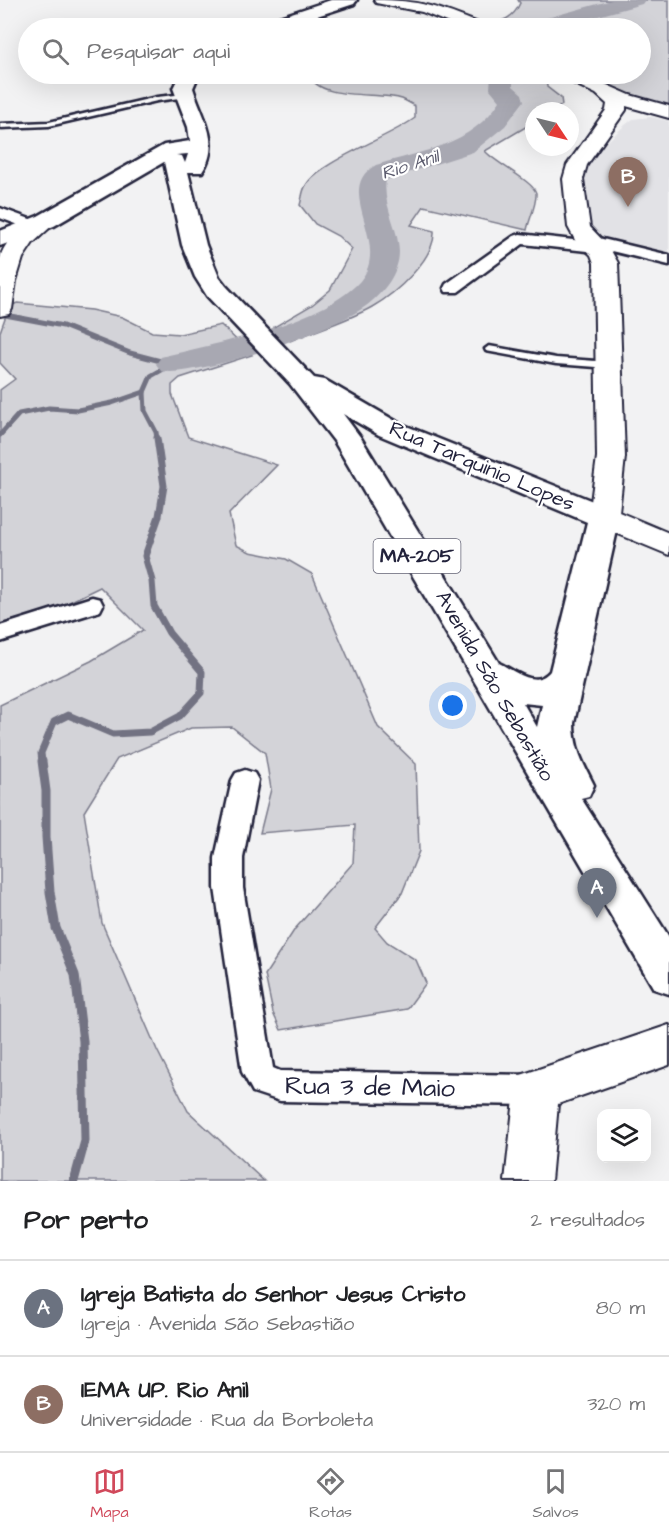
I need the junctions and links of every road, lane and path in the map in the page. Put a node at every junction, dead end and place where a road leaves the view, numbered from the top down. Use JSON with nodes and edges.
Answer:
{"nodes":[{"id":1,"x":348,"y":0,"type":"edge"},
{"id":2,"x":382,"y":0,"type":"edge"},
{"id":3,"x":432,"y":4,"type":"edge"},
{"id":4,"x":294,"y":18,"type":"edge"},
{"id":5,"x":456,"y":18,"type":"edge"},
{"id":6,"x":185,"y":84,"type":"edge"},
{"id":7,"x":590,"y":84,"type":"edge"},
{"id":8,"x":603,"y":90,"type":"junction"},
{"id":9,"x":188,"y":104,"type":"junction"},
{"id":10,"x":663,"y":111,"type":"edge"},
{"id":11,"x":610,"y":122,"type":"junction"},
{"id":12,"x":0,"y":126,"type":"edge"},
{"id":13,"x":200,"y":154,"type":"junction"},
{"id":14,"x":171,"y":155,"type":"junction"},
{"id":15,"x":184,"y":194,"type":"junction"},
{"id":16,"x":0,"y":213,"type":"edge"},
{"id":17,"x":41,"y":223,"type":"junction"},
{"id":18,"x":0,"y":239,"type":"edge"},
{"id":19,"x":593,"y":244,"type":"junction"},
{"id":20,"x":666,"y":260,"type":"edge"},
{"id":21,"x":3,"y":263,"type":"edge"},
{"id":22,"x":608,"y":281,"type":"junction"},
{"id":23,"x":452,"y":288,"type":"dead end"},
{"id":24,"x":0,"y":309,"type":"edge"},
{"id":25,"x":489,"y":349,"type":"dead end"},
{"id":26,"x":609,"y":365,"type":"junction"},
{"id":27,"x":300,"y":378,"type":"junction"},
{"id":28,"x":389,"y":429,"type":"junction"},
{"id":29,"x":347,"y":438,"type":"junction"},
{"id":30,"x":604,"y":517,"type":"junction"},
{"id":31,"x":669,"y":544,"type":"edge"},
{"id":32,"x":92,"y":605,"type":"dead end"},
{"id":33,"x":0,"y":634,"type":"edge"},
{"id":34,"x":488,"y":673,"type":"junction"},
{"id":35,"x":566,"y":677,"type":"junction"},
{"id":36,"x":245,"y":780,"type":"dead end"},
{"id":37,"x":669,"y":937,"type":"edge"},
{"id":38,"x":669,"y":975,"type":"edge"},
{"id":39,"x":669,"y":1044,"type":"edge"},
{"id":40,"x":537,"y":1090,"type":"junction"},
{"id":41,"x":528,"y":1181,"type":"edge"}],
"edges":[{"from":1,"to":4,"type":"main road"},
{"from":2,"to":3,"type":"main road"},
{"from":3,"to":5,"type":"main road"},
{"from":6,"to":9,"type":"main road"},
{"from":7,"to":8,"type":"main road"},
{"from":8,"to":10,"type":"main road"},
{"from":8,"to":11,"type":"main road"},
{"from":9,"to":12,"type":"lane"},
{"from":9,"to":13,"type":"main road"},
{"from":9,"to":14,"type":"main road"},
{"from":10,"to":11,"type":"main road"},
{"from":11,"to":19,"type":"main road"},
{"from":13,"to":14,"type":"main road"},
{"from":13,"to":15,"type":"main road"},
{"from":14,"to":15,"type":"main road","name":"Avenida São Sebastião","number":"MA-205"},
{"from":14,"to":17,"type":"main road"},
{"from":15,"to":27,"type":"main road","name":"Avenida São Sebastião","number":"MA-205"},
{"from":16,"to":17,"type":"street"},
{"from":17,"to":18,"type":"main road"},
{"from":17,"to":21,"type":"main road"},
{"from":19,"to":20,"type":"street"},
{"from":19,"to":22,"type":"main road"},
{"from":19,"to":23,"type":"street"},
{"from":20,"to":22,"type":"street"},
{"from":21,"to":24,"type":"main road"},
{"from":22,"to":26,"type":"main road"},
{"from":25,"to":26,"type":"lane"},
{"from":26,"to":30,"type":"main road"},
{"from":27,"to":28,"type":"main road","name":"Rua Tarquinio Lopes"},
{"from":27,"to":29,"type":"main road","name":"Avenida São Sebastião","number":"MA-205"},
{"from":28,"to":29,"type":"main road"},
{"from":28,"to":30,"type":"main road","name":"Rua Tarquinio Lopes"},
{"from":29,"to":34,"type":"main road","name":"Avenida São Sebastião","number":"MA-205"},
{"from":30,"to":31,"type":"main road","name":"Rua Tarquinio Lopes"},
{"from":30,"to":35,"type":"main road"},
{"from":32,"to":33,"type":"street"},
{"from":34,"to":35,"type":"main road"},
{"from":34,"to":38,"type":"main road","name":"Avenida São Sebastião","number":"MA-205"},
{"from":35,"to":37,"type":"main road","name":"Avenida São Sebastião"},
{"from":36,"to":40,"type":"street","name":"Rua 3 de Maio"},
{"from":39,"to":40,"type":"main road","name":"Rua 3 de Maio"},
{"from":40,"to":41,"type":"main road"}]}
